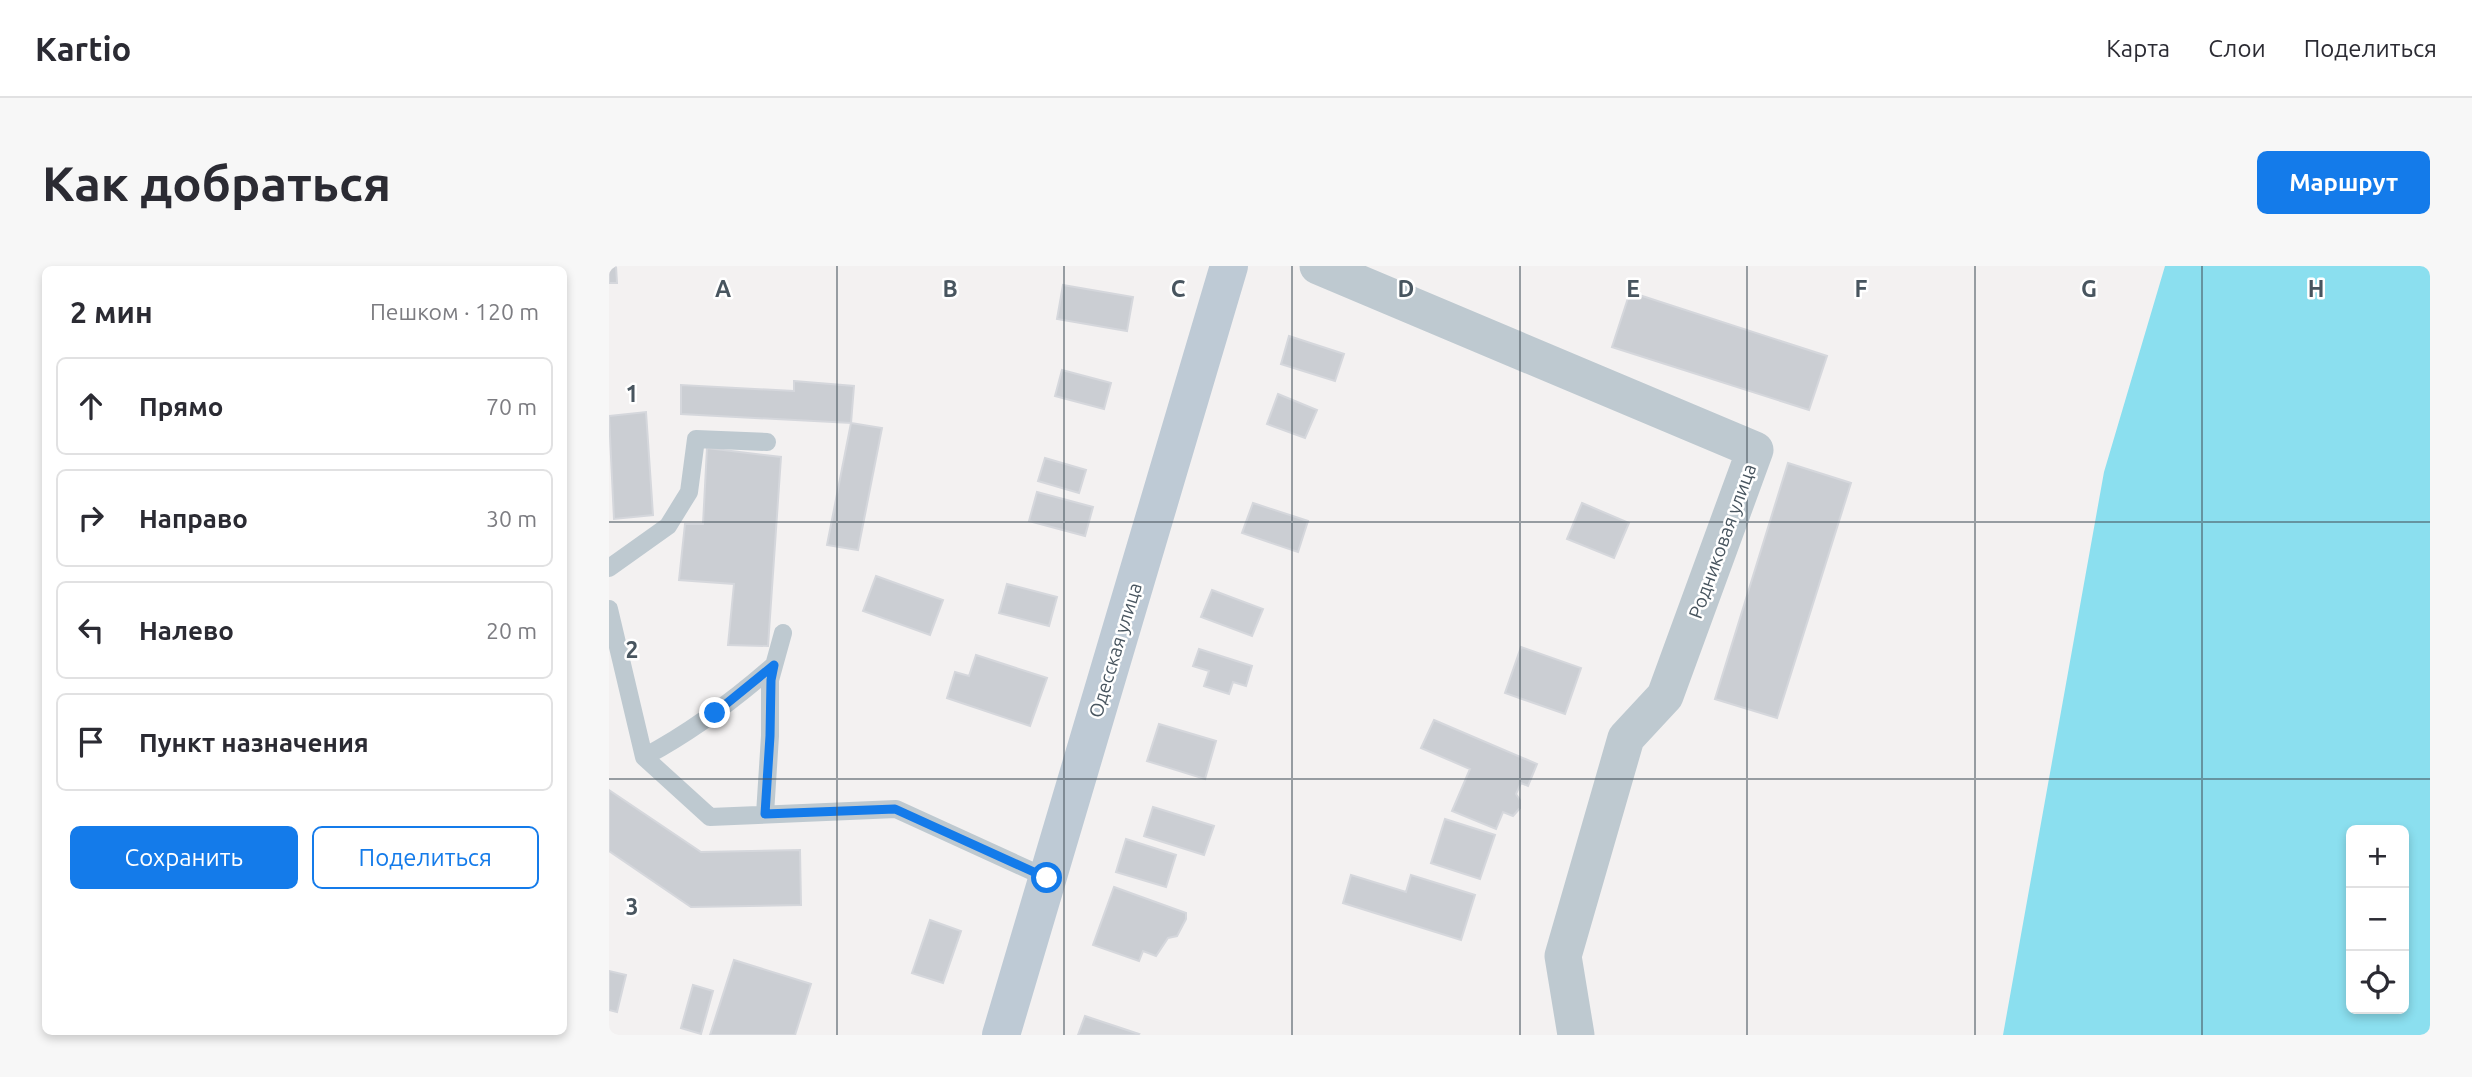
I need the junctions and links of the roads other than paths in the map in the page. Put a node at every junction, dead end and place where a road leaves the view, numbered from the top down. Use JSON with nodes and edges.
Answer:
{"nodes":[{"id":1,"x":1230,"y":266,"type":"edge"},
{"id":2,"x":1318,"y":266,"type":"edge"},
{"id":3,"x":767,"y":442,"type":"dead end"},
{"id":4,"x":609,"y":568,"type":"edge"},
{"id":5,"x":609,"y":609,"type":"edge"},
{"id":6,"x":783,"y":633,"type":"dead end"},
{"id":7,"x":774,"y":665,"type":"junction"},
{"id":8,"x":644,"y":757,"type":"junction"},
{"id":9,"x":765,"y":814,"type":"junction"},
{"id":10,"x":1047,"y":878,"type":"junction"},
{"id":11,"x":1001,"y":1035,"type":"edge"},
{"id":12,"x":1576,"y":1035,"type":"edge"}],
"edges":[{"from":1,"to":10,"type":"main road","name":"Одесская улица"},
{"from":2,"to":12,"type":"street","name":"Родниковая улица"},
{"from":3,"to":4,"type":"lane"},
{"from":5,"to":8,"type":"lane"},
{"from":6,"to":7,"type":"lane"},
{"from":7,"to":8,"type":"lane"},
{"from":7,"to":9,"type":"lane"},
{"from":8,"to":9,"type":"lane"},
{"from":9,"to":10,"type":"lane"},
{"from":10,"to":11,"type":"main road","name":"Одесская улица"}]}
